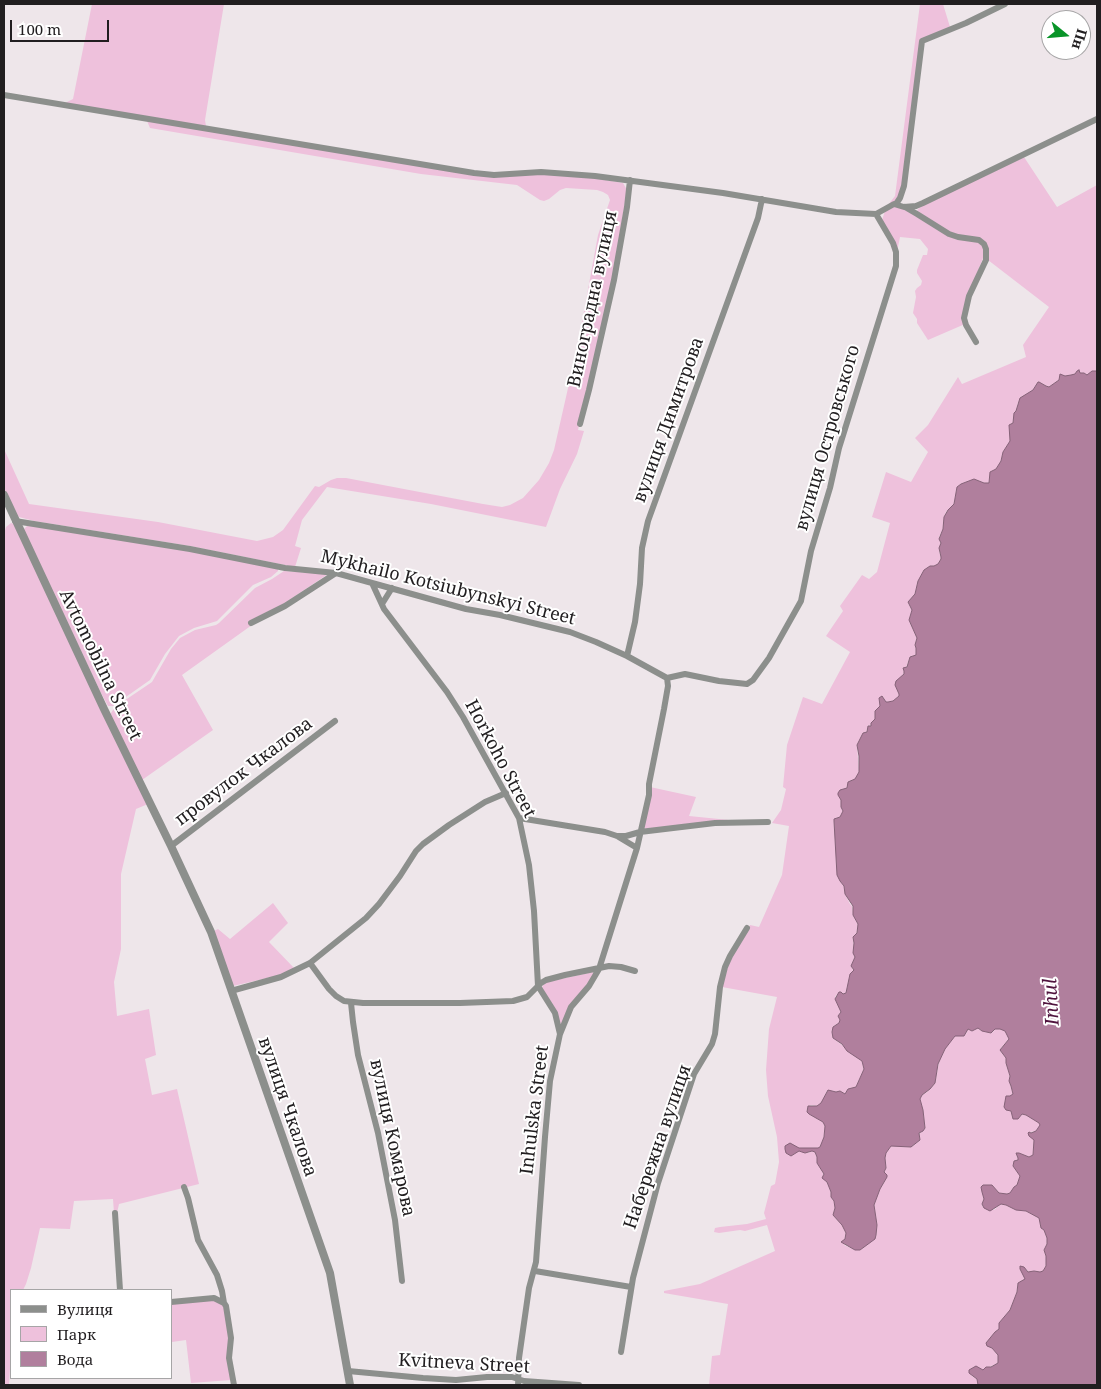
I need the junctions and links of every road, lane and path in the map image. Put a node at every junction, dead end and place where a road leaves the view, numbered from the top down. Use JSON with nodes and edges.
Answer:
{"nodes":[{"id":1,"x":1005,"y":4,"type":"edge"},
{"id":2,"x":4,"y":95,"type":"edge"},
{"id":3,"x":1097,"y":119,"type":"edge"},
{"id":4,"x":630,"y":180,"type":"junction"},
{"id":5,"x":762,"y":199,"type":"junction"},
{"id":6,"x":896,"y":204,"type":"junction"},
{"id":7,"x":904,"y":206,"type":"junction"},
{"id":8,"x":876,"y":214,"type":"junction"},
{"id":9,"x":976,"y":342,"type":"dead end"},
{"id":10,"x":580,"y":424,"type":"dead end"},
{"id":11,"x":4,"y":496,"type":"edge"},
{"id":12,"x":15,"y":521,"type":"junction"},
{"id":13,"x":336,"y":573,"type":"junction"},
{"id":14,"x":372,"y":583,"type":"junction"},
{"id":15,"x":392,"y":588,"type":"junction"},
{"id":16,"x":382,"y":604,"type":"junction"},
{"id":17,"x":251,"y":623,"type":"dead end"},
{"id":18,"x":628,"y":656,"type":"junction"},
{"id":19,"x":667,"y":678,"type":"junction"},
{"id":20,"x":335,"y":721,"type":"dead end"},
{"id":21,"x":506,"y":793,"type":"junction"},
{"id":22,"x":518,"y":818,"type":"junction"},
{"id":23,"x":768,"y":822,"type":"dead end"},
{"id":24,"x":640,"y":832,"type":"junction"},
{"id":25,"x":617,"y":836,"type":"junction"},
{"id":26,"x":171,"y":846,"type":"junction"},
{"id":27,"x":637,"y":848,"type":"junction"},
{"id":28,"x":747,"y":928,"type":"dead end"},
{"id":29,"x":310,"y":963,"type":"junction"},
{"id":30,"x":599,"y":969,"type":"junction"},
{"id":31,"x":635,"y":971,"type":"dead end"},
{"id":32,"x":538,"y":986,"type":"junction"},
{"id":33,"x":231,"y":991,"type":"junction"},
{"id":34,"x":527,"y":997,"type":"junction"},
{"id":35,"x":548,"y":1002,"type":"junction"},
{"id":36,"x":351,"y":1003,"type":"junction"},
{"id":37,"x":560,"y":1034,"type":"junction"},
{"id":38,"x":184,"y":1187,"type":"dead end"},
{"id":39,"x":115,"y":1213,"type":"dead end"},
{"id":40,"x":535,"y":1271,"type":"junction"},
{"id":41,"x":402,"y":1281,"type":"dead end"},
{"id":42,"x":631,"y":1287,"type":"junction"},
{"id":43,"x":120,"y":1289,"type":"edge"},
{"id":44,"x":172,"y":1302,"type":"edge"},
{"id":45,"x":224,"y":1303,"type":"junction"},
{"id":46,"x":621,"y":1352,"type":"dead end"},
{"id":47,"x":348,"y":1371,"type":"junction"},
{"id":48,"x":518,"y":1382,"type":"edge"},
{"id":49,"x":234,"y":1385,"type":"edge"},
{"id":50,"x":350,"y":1385,"type":"edge"},
{"id":51,"x":579,"y":1385,"type":"edge"}],
"edges":[{"from":1,"to":6,"type":"street"},
{"from":2,"to":4,"type":"street"},
{"from":3,"to":7,"type":"street"},
{"from":4,"to":5,"type":"street"},
{"from":4,"to":10,"type":"street","name":"Виноградна вулиця"},
{"from":5,"to":8,"type":"street"},
{"from":5,"to":18,"type":"street","name":"вулиця Димитрова"},
{"from":6,"to":7,"type":"street"},
{"from":6,"to":8,"type":"street"},
{"from":7,"to":9,"type":"street"},
{"from":8,"to":19,"type":"street","name":"вулиця Островського"},
{"from":11,"to":12,"type":"street","name":"Avtomobilna Street"},
{"from":12,"to":13,"type":"street","name":"Mykhailo Kotsiubynskyi Street"},
{"from":12,"to":26,"type":"street","name":"Avtomobilna Street"},
{"from":13,"to":14,"type":"street","name":"Mykhailo Kotsiubynskyi Street"},
{"from":13,"to":17,"type":"street"},
{"from":14,"to":15,"type":"street","name":"Mykhailo Kotsiubynskyi Street"},
{"from":14,"to":16,"type":"street","name":"Horkoho Street"},
{"from":15,"to":16,"type":"street"},
{"from":15,"to":18,"type":"street","name":"Mykhailo Kotsiubynskyi Street"},
{"from":16,"to":21,"type":"street","name":"Horkoho Street"},
{"from":18,"to":19,"type":"street","name":"Mykhailo Kotsiubynskyi Street"},
{"from":19,"to":24,"type":"street","name":"Inhulska Street"},
{"from":20,"to":26,"type":"street","name":"провулок Чкалова"},
{"from":21,"to":22,"type":"street","name":"Horkoho Street"},
{"from":21,"to":29,"type":"street"},
{"from":22,"to":25,"type":"street"},
{"from":22,"to":32,"type":"street","name":"Horkoho Street"},
{"from":23,"to":24,"type":"street"},
{"from":24,"to":25,"type":"street"},
{"from":24,"to":27,"type":"street","name":"Inhulska Street"},
{"from":25,"to":27,"type":"street"},
{"from":26,"to":33,"type":"street","name":"вулиця Чкалова"},
{"from":27,"to":30,"type":"street","name":"Inhulska Street"},
{"from":28,"to":42,"type":"street","name":"Набережна вулиця"},
{"from":29,"to":33,"type":"street"},
{"from":29,"to":36,"type":"street"},
{"from":30,"to":31,"type":"street"},
{"from":30,"to":32,"type":"street"},
{"from":30,"to":37,"type":"street","name":"Inhulska Street"},
{"from":32,"to":34,"type":"street"},
{"from":32,"to":35,"type":"street","name":"Horkoho Street"},
{"from":33,"to":47,"type":"street","name":"вулиця Чкалова"},
{"from":34,"to":35,"type":"street"},
{"from":34,"to":36,"type":"street"},
{"from":35,"to":37,"type":"street","name":"Horkoho Street"},
{"from":36,"to":41,"type":"street","name":"вулиця Комарова"},
{"from":37,"to":40,"type":"street","name":"Inhulska Street"},
{"from":38,"to":45,"type":"street"},
{"from":39,"to":43,"type":"street"},
{"from":40,"to":42,"type":"street"},
{"from":40,"to":48,"type":"street","name":"Inhulska Street"},
{"from":42,"to":46,"type":"street","name":"Набережна вулиця"},
{"from":44,"to":45,"type":"street"},
{"from":45,"to":49,"type":"street"},
{"from":47,"to":48,"type":"street","name":"Kvitneva Street"},
{"from":47,"to":50,"type":"street","name":"вулиця Чкалова"},
{"from":48,"to":51,"type":"street","name":"Kvitneva Street"}]}
